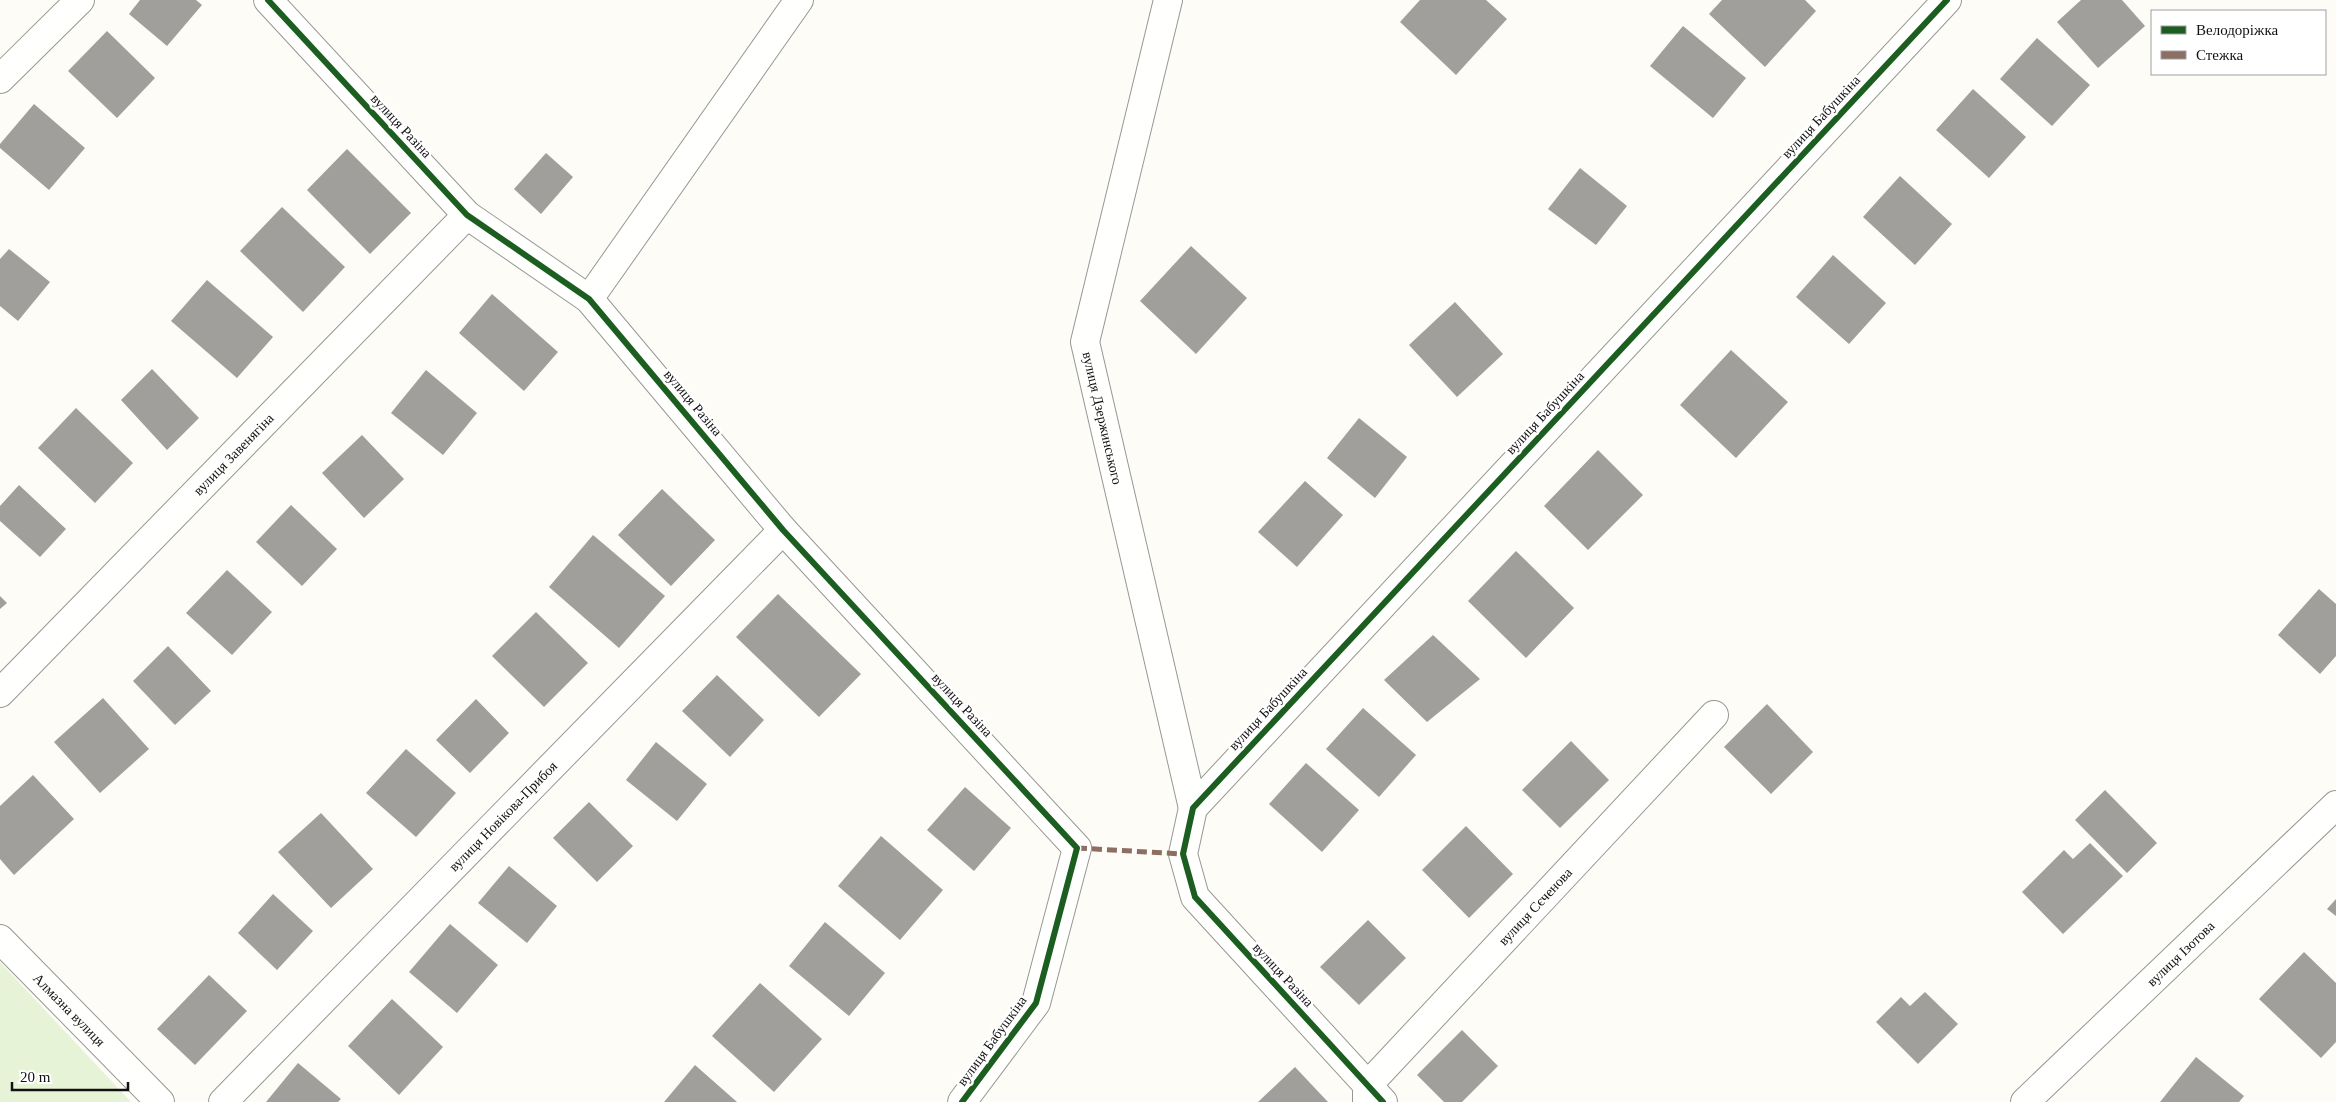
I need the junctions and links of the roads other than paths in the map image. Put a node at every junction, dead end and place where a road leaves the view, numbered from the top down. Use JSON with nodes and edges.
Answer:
{"nodes":[{"id":1,"x":80,"y":0,"type":"edge"},
{"id":2,"x":268,"y":0,"type":"edge"},
{"id":3,"x":799,"y":0,"type":"edge"},
{"id":4,"x":1168,"y":0,"type":"edge"},
{"id":5,"x":1947,"y":0,"type":"edge"},
{"id":6,"x":0,"y":79,"type":"edge"},
{"id":7,"x":467,"y":215,"type":"junction"},
{"id":8,"x":589,"y":299,"type":"junction"},
{"id":9,"x":783,"y":530,"type":"junction"},
{"id":10,"x":0,"y":693,"type":"edge"},
{"id":11,"x":1714,"y":715,"type":"dead end"},
{"id":12,"x":2336,"y":805,"type":"edge"},
{"id":13,"x":1193,"y":808,"type":"junction"},
{"id":14,"x":1077,"y":848,"type":"joint"},
{"id":15,"x":0,"y":939,"type":"edge"},
{"id":16,"x":1372,"y":1097,"type":"edge"},
{"id":17,"x":160,"y":1102,"type":"edge"},
{"id":18,"x":223,"y":1102,"type":"edge"},
{"id":19,"x":962,"y":1102,"type":"edge"},
{"id":20,"x":2024,"y":1102,"type":"edge"}],
"edges":[{"from":1,"to":6,"type":"street"},
{"from":2,"to":7,"type":"street","name":"вулиця Разіна"},
{"from":3,"to":8,"type":"street"},
{"from":4,"to":13,"type":"street","name":"вулиця Дзержинського"},
{"from":5,"to":13,"type":"street","name":"вулиця Бабушкіна"},
{"from":7,"to":8,"type":"street","name":"вулиця Разіна"},
{"from":7,"to":10,"type":"street","name":"вулиця Завенягіна"},
{"from":8,"to":9,"type":"street","name":"вулиця Разіна"},
{"from":9,"to":14,"type":"street","name":"вулиця Разіна"},
{"from":9,"to":18,"type":"street","name":"вулиця Новікова-Прибоя"},
{"from":11,"to":16,"type":"street","name":"вулиця Сєченова"},
{"from":12,"to":20,"type":"street","name":"вулиця Ізотова"},
{"from":13,"to":16,"type":"street","name":"вулиця Разіна"},
{"from":14,"to":19,"type":"street","name":"вулиця Бабушкіна"},
{"from":15,"to":17,"type":"street","name":"Алмазна вулиця"}]}
